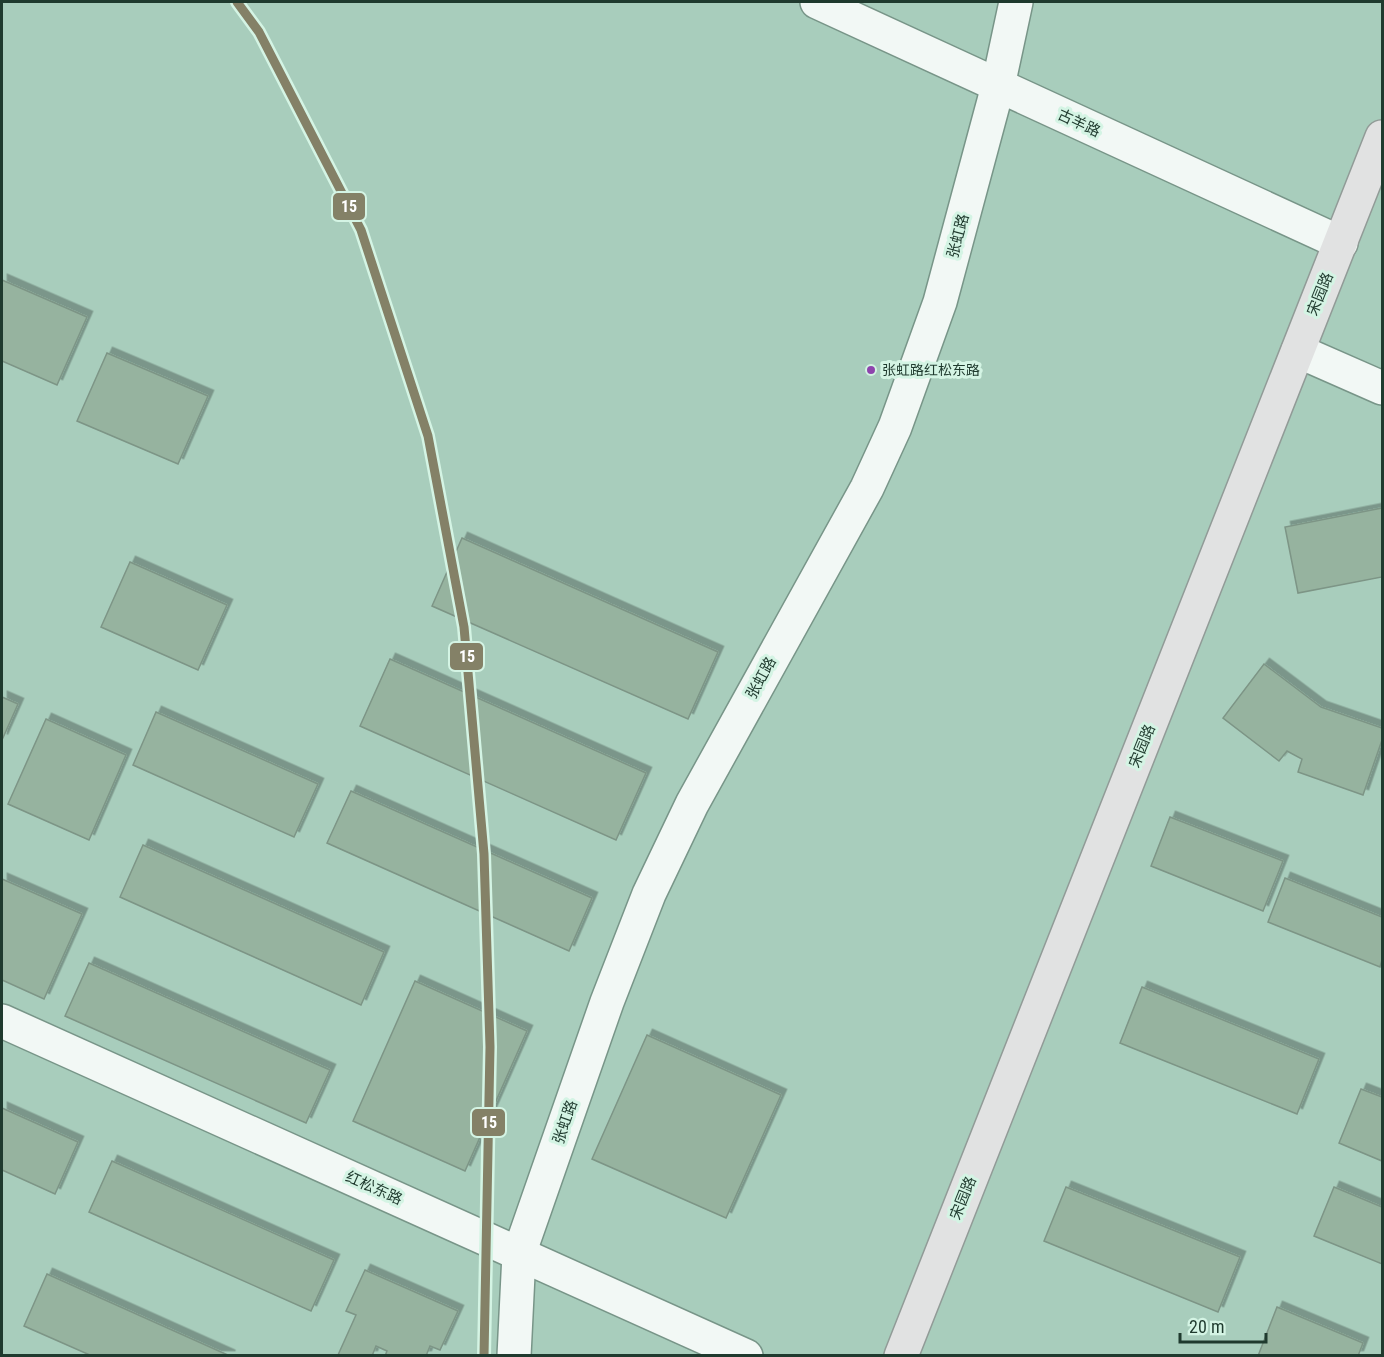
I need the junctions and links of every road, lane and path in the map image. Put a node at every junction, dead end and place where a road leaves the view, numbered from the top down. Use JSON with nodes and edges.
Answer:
{"nodes":[{"id":1,"x":817,"y":2,"type":"edge"},
{"id":2,"x":1016,"y":2,"type":"edge"},
{"id":3,"x":998,"y":86,"type":"junction"},
{"id":4,"x":1383,"y":137,"type":"edge"},
{"id":5,"x":1341,"y":243,"type":"junction"},
{"id":6,"x":1298,"y":351,"type":"junction"},
{"id":7,"x":1383,"y":388,"type":"edge"},
{"id":8,"x":2,"y":1021,"type":"edge"},
{"id":9,"x":519,"y":1254,"type":"junction"},
{"id":10,"x":514,"y":1356,"type":"edge"},
{"id":11,"x":746,"y":1356,"type":"edge"},
{"id":12,"x":901,"y":1356,"type":"edge"}],
"edges":[{"from":1,"to":3,"type":"street","name":"古羊路"},
{"from":2,"to":3,"type":"street","name":"张虹路"},
{"from":3,"to":5,"type":"street","name":"古羊路"},
{"from":3,"to":9,"type":"street","name":"张虹路"},
{"from":4,"to":5,"type":"main road","name":"宋园路"},
{"from":5,"to":6,"type":"main road","name":"宋园路"},
{"from":6,"to":7,"type":"street"},
{"from":6,"to":12,"type":"main road","name":"宋园路"},
{"from":8,"to":9,"type":"street","name":"红松东路"},
{"from":9,"to":10,"type":"street","name":"张虹路"},
{"from":9,"to":11,"type":"street","name":"红松东路"}]}
